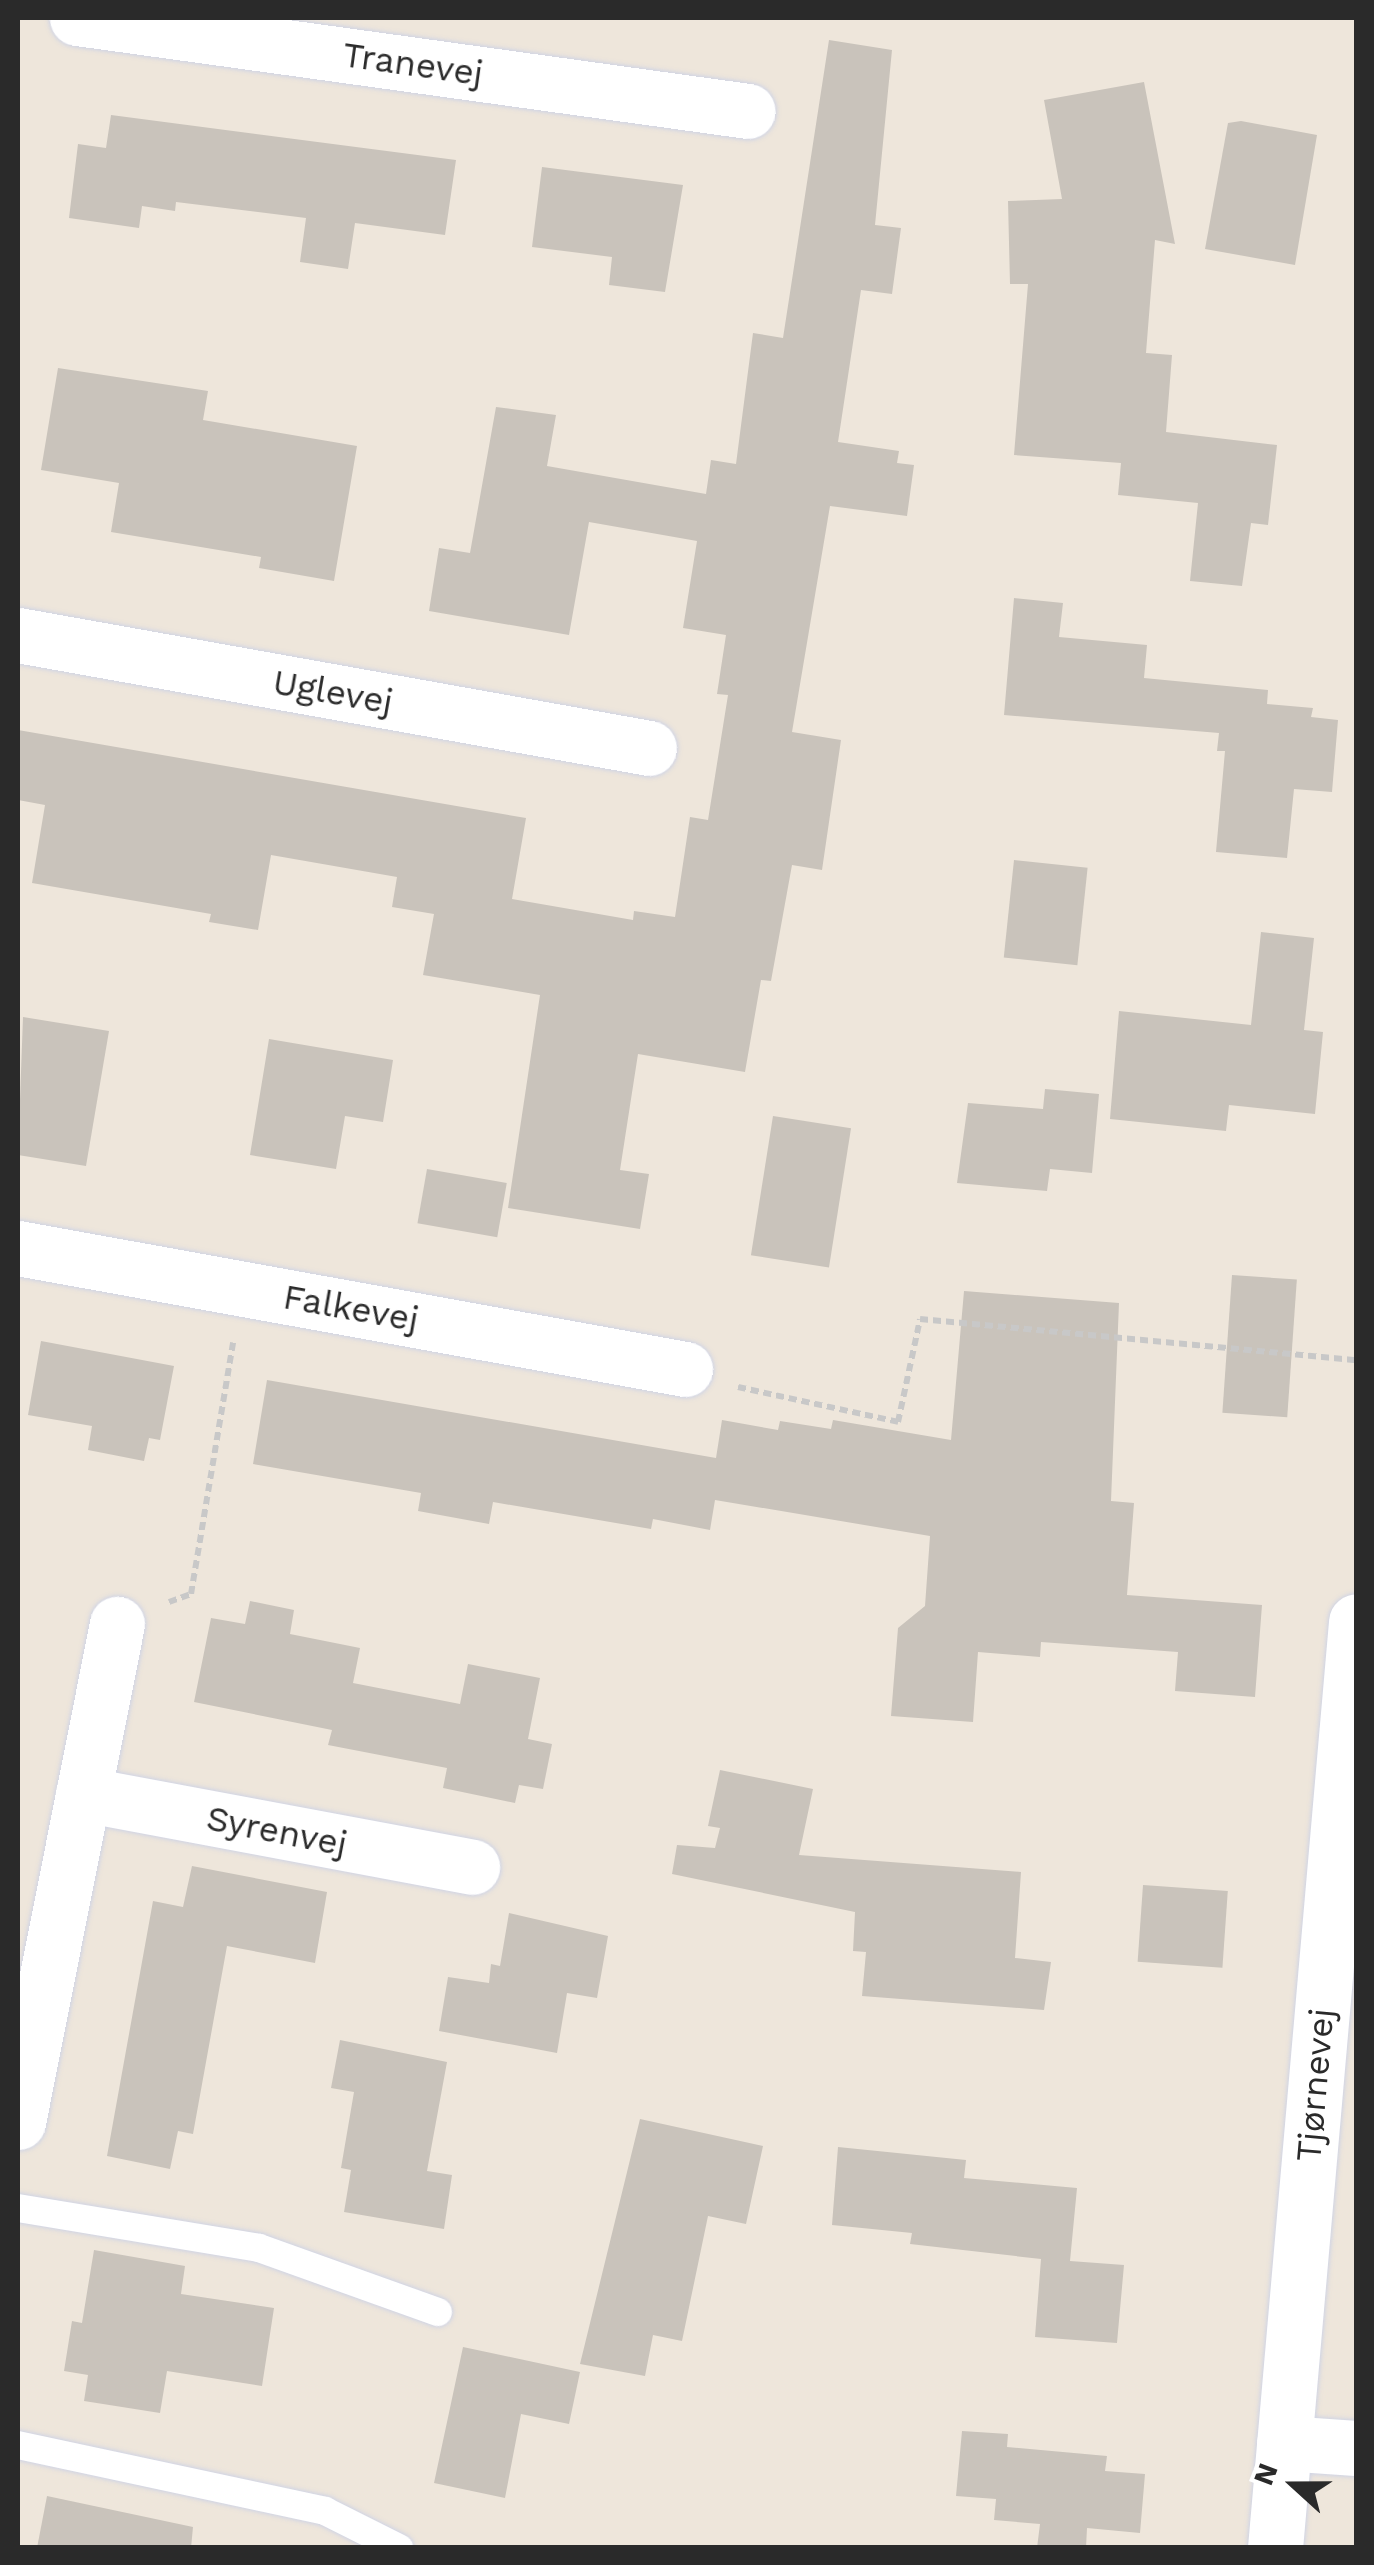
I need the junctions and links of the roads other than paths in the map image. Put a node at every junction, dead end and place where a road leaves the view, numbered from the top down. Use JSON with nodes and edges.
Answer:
{"nodes":[{"id":1,"x":77,"y":18,"type":"edge"},
{"id":2,"x":748,"y":111,"type":"dead end"},
{"id":3,"x":18,"y":635,"type":"edge"},
{"id":4,"x":649,"y":748,"type":"dead end"},
{"id":5,"x":18,"y":1248,"type":"edge"},
{"id":6,"x":685,"y":1369,"type":"road end"},
{"id":7,"x":118,"y":1624,"type":"dead end"},
{"id":8,"x":1356,"y":1639,"type":"edge"},
{"id":9,"x":83,"y":1794,"type":"junction"},
{"id":10,"x":472,"y":1868,"type":"dead end"},
{"id":11,"x":18,"y":2122,"type":"edge"},
{"id":12,"x":18,"y":2208,"type":"edge"},
{"id":13,"x":438,"y":2312,"type":"dead end"},
{"id":14,"x":1284,"y":2443,"type":"junction"},
{"id":15,"x":18,"y":2446,"type":"edge"},
{"id":16,"x":1356,"y":2448,"type":"edge"},
{"id":17,"x":398,"y":2548,"type":"edge"},
{"id":18,"x":1275,"y":2548,"type":"edge"}],
"edges":[{"from":1,"to":2,"type":"street","name":"Tranevej"},
{"from":3,"to":4,"type":"street","name":"Uglevej"},
{"from":5,"to":6,"type":"street","name":"Falkevej"},
{"from":7,"to":9,"type":"street"},
{"from":8,"to":14,"type":"street","name":"Tjørnevej"},
{"from":9,"to":10,"type":"street","name":"Syrenvej"},
{"from":9,"to":11,"type":"street"},
{"from":12,"to":13,"type":"lane"},
{"from":14,"to":16,"type":"street"},
{"from":14,"to":18,"type":"street","name":"Tjørnevej"},
{"from":15,"to":17,"type":"lane"}]}
